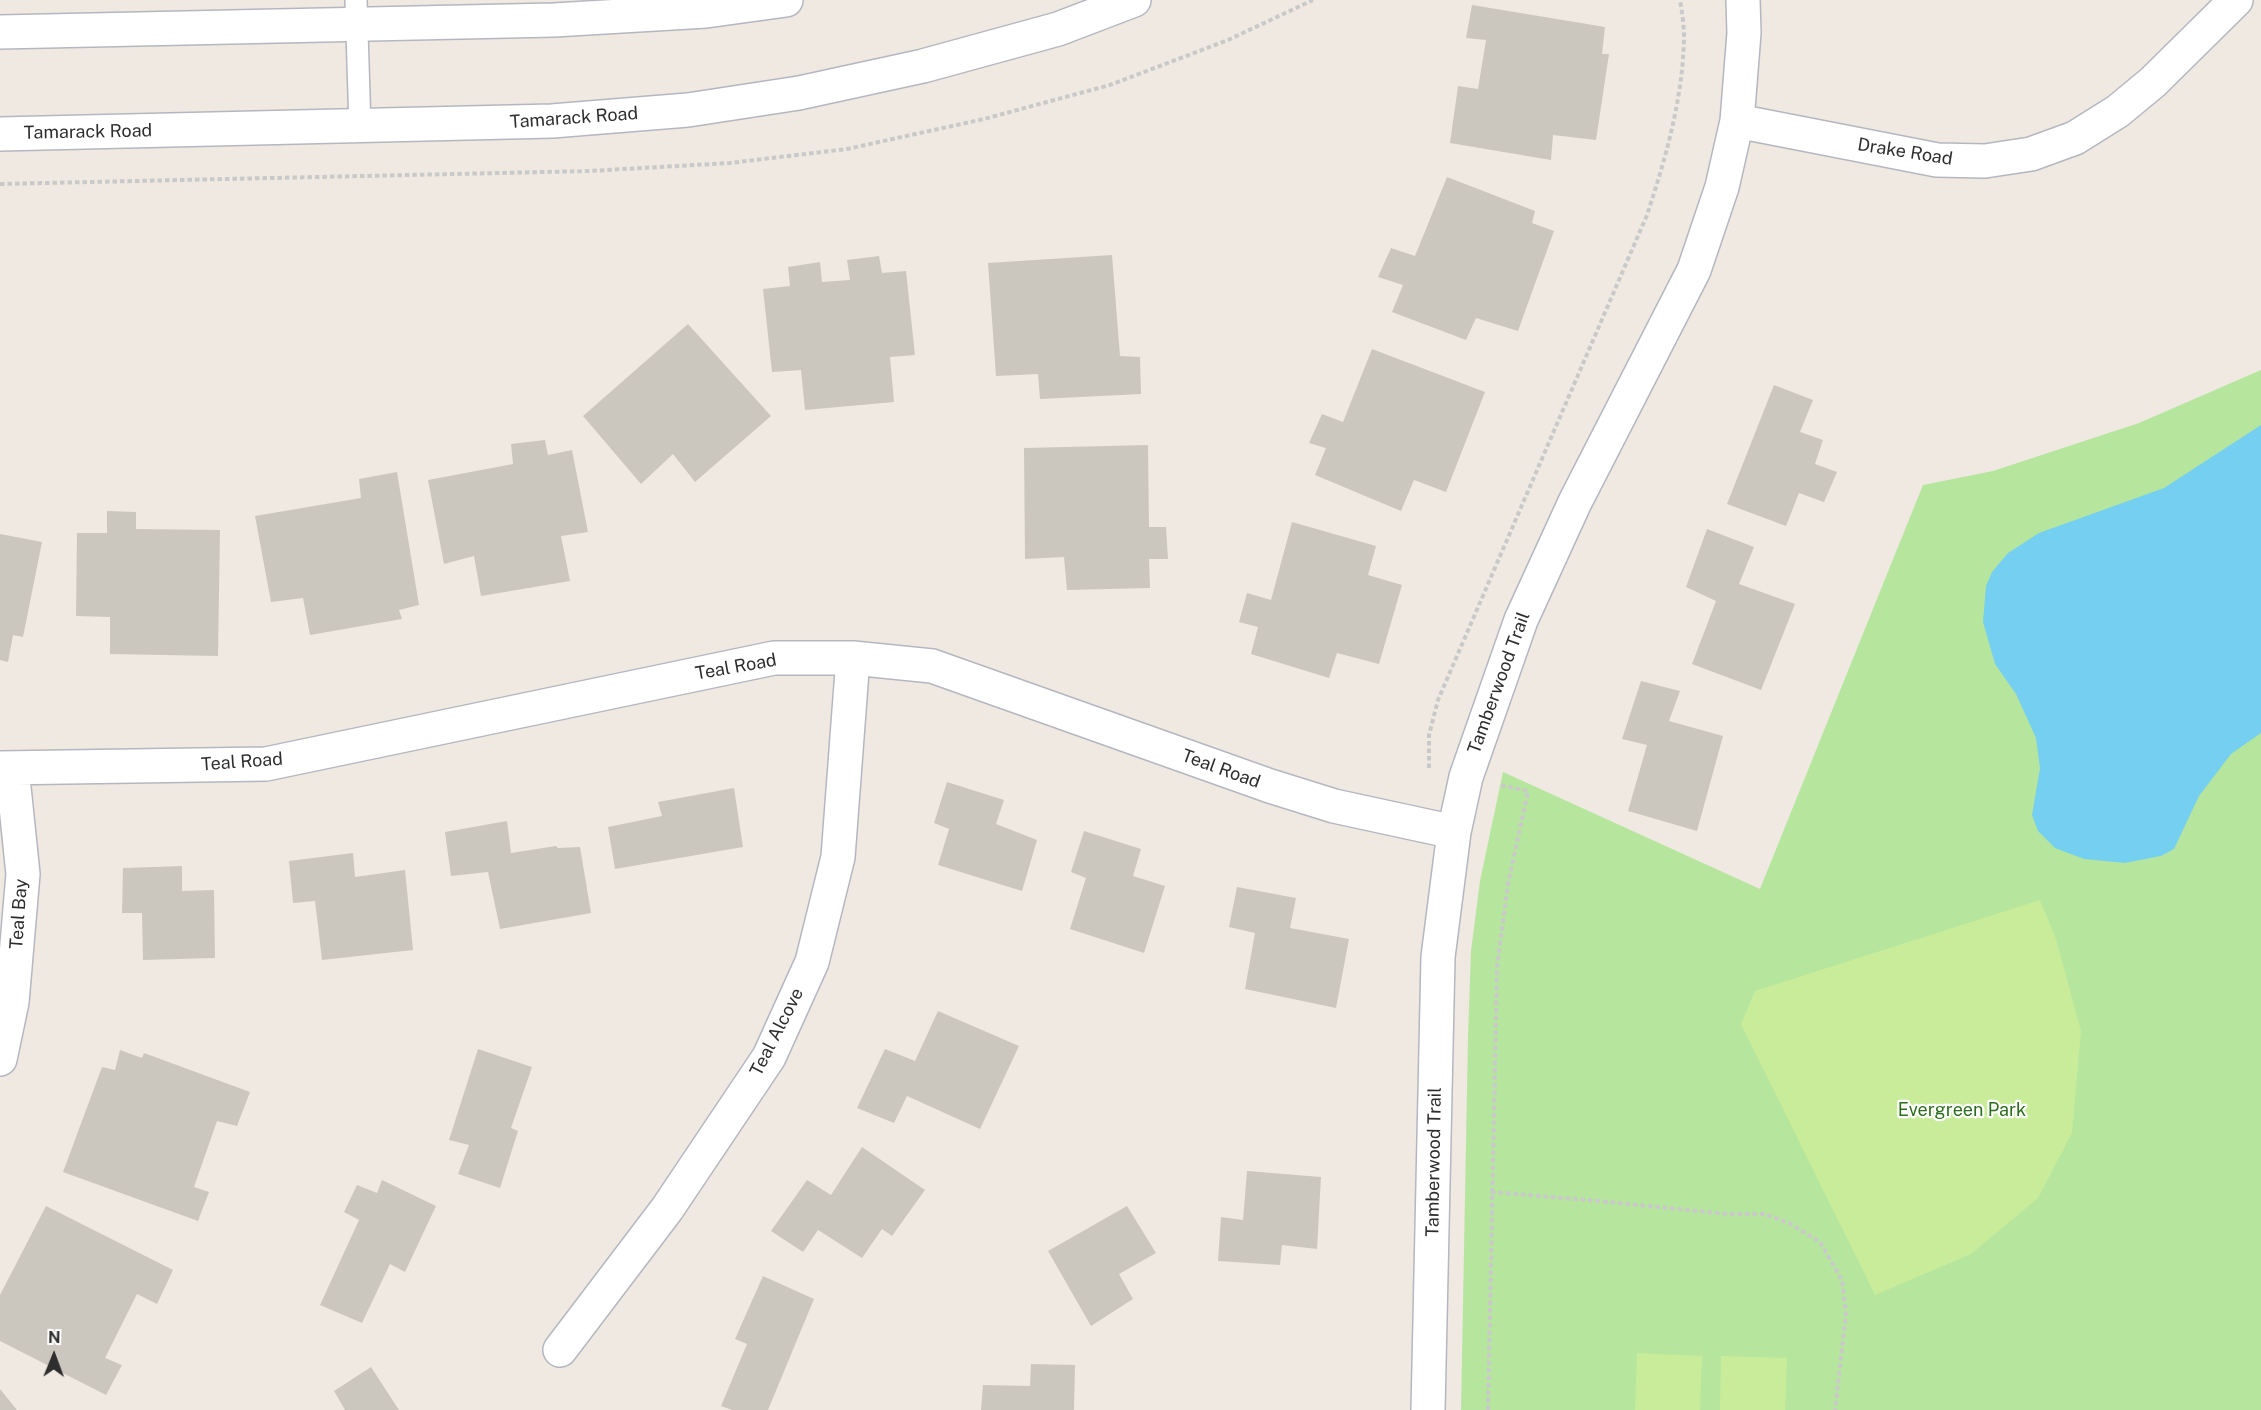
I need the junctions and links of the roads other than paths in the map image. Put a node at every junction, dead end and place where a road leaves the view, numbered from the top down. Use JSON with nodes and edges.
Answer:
{"nodes":[{"id":1,"x":786,"y":0,"type":"edge"},
{"id":2,"x":1134,"y":0,"type":"edge"},
{"id":3,"x":1743,"y":0,"type":"edge"},
{"id":4,"x":2236,"y":0,"type":"edge"},
{"id":5,"x":357,"y":12,"type":"edge"},
{"id":6,"x":0,"y":32,"type":"edge"},
{"id":7,"x":1737,"y":122,"type":"junction"},
{"id":8,"x":360,"y":127,"type":"junction"},
{"id":9,"x":0,"y":134,"type":"edge"},
{"id":10,"x":853,"y":658,"type":"junction"},
{"id":11,"x":6,"y":768,"type":"edge"},
{"id":12,"x":1454,"y":832,"type":"junction"},
{"id":13,"x":0,"y":1059,"type":"edge"},
{"id":14,"x":560,"y":1350,"type":"dead end"},
{"id":15,"x":1428,"y":1410,"type":"edge"}],
"edges":[{"from":1,"to":5,"type":"street"},
{"from":2,"to":8,"type":"street","name":"Tamarack Road"},
{"from":3,"to":7,"type":"street","name":"Tamberwood Trail"},
{"from":4,"to":7,"type":"street","name":"Drake Road"},
{"from":5,"to":6,"type":"street"},
{"from":5,"to":8,"type":"lane"},
{"from":7,"to":12,"type":"street","name":"Tamberwood Trail"},
{"from":8,"to":9,"type":"street","name":"Tamarack Road"},
{"from":10,"to":11,"type":"street","name":"Teal Road"},
{"from":10,"to":12,"type":"street","name":"Teal Road"},
{"from":10,"to":14,"type":"street","name":"Teal Alcove"},
{"from":11,"to":13,"type":"street","name":"Teal Bay"},
{"from":12,"to":15,"type":"street","name":"Tamberwood Trail"}]}
